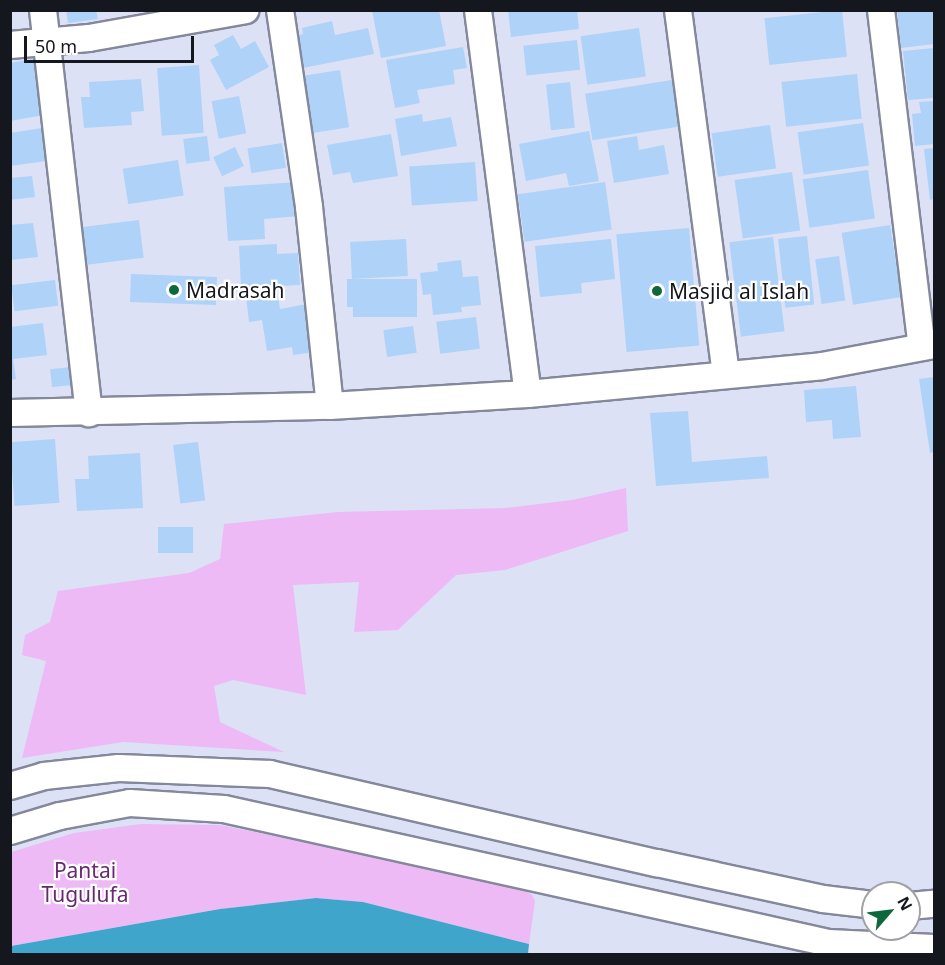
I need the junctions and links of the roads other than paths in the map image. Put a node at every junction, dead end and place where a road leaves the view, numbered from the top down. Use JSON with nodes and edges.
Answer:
{"nodes":[{"id":1,"x":44,"y":10,"type":"edge"},
{"id":2,"x":246,"y":10,"type":"edge"},
{"id":3,"x":280,"y":10,"type":"edge"},
{"id":4,"x":478,"y":10,"type":"edge"},
{"id":5,"x":678,"y":10,"type":"edge"},
{"id":6,"x":881,"y":10,"type":"edge"},
{"id":7,"x":203,"y":15,"type":"edge"},
{"id":8,"x":47,"y":41,"type":"junction"},
{"id":9,"x":10,"y":45,"type":"edge"},
{"id":10,"x":928,"y":346,"type":"edge"},
{"id":11,"x":726,"y":375,"type":"junction"},
{"id":12,"x":528,"y":394,"type":"junction"},
{"id":13,"x":330,"y":406,"type":"junction"},
{"id":14,"x":10,"y":413,"type":"edge"},
{"id":15,"x":89,"y":413,"type":"junction"},
{"id":16,"x":203,"y":770,"type":"junction"},
{"id":17,"x":10,"y":786,"type":"edge"},
{"id":18,"x":200,"y":808,"type":"junction"},
{"id":19,"x":10,"y":831,"type":"edge"},
{"id":20,"x":657,"y":863,"type":"junction"},
{"id":21,"x":648,"y":904,"type":"junction"},
{"id":22,"x":861,"y":904,"type":"edge"},
{"id":23,"x":934,"y":948,"type":"edge"}],
"edges":[{"from":1,"to":8,"type":"street"},
{"from":2,"to":7,"type":"street"},
{"from":3,"to":13,"type":"street"},
{"from":4,"to":12,"type":"street"},
{"from":5,"to":11,"type":"street"},
{"from":6,"to":10,"type":"street"},
{"from":7,"to":8,"type":"street"},
{"from":8,"to":9,"type":"street"},
{"from":8,"to":15,"type":"street"},
{"from":10,"to":11,"type":"street"},
{"from":11,"to":12,"type":"street"},
{"from":12,"to":13,"type":"street"},
{"from":13,"to":15,"type":"street"},
{"from":14,"to":15,"type":"street"},
{"from":16,"to":17,"type":"street"},
{"from":16,"to":18,"type":"street"},
{"from":16,"to":20,"type":"street"},
{"from":18,"to":19,"type":"street"},
{"from":18,"to":21,"type":"street"},
{"from":20,"to":21,"type":"street"},
{"from":20,"to":22,"type":"street"},
{"from":21,"to":23,"type":"street"}]}
